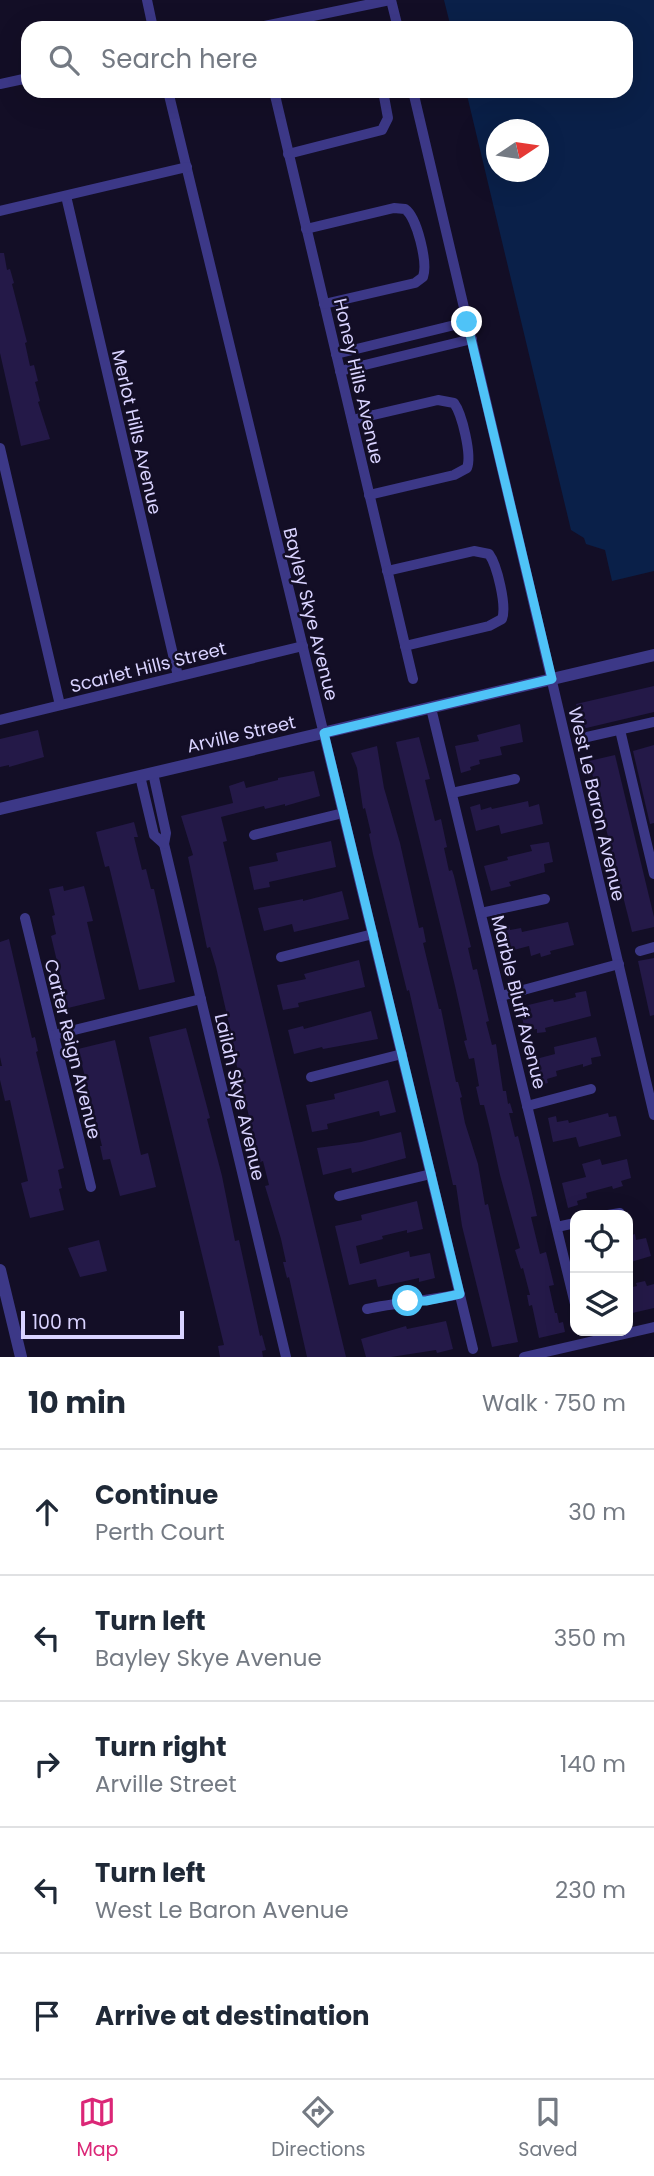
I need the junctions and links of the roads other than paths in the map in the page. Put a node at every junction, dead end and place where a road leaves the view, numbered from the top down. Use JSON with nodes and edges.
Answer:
{"nodes":[{"id":1,"x":147,"y":0,"type":"edge"},
{"id":2,"x":390,"y":0,"type":"edge"},
{"id":3,"x":152,"y":21,"type":"edge"},
{"id":4,"x":289,"y":21,"type":"edge"},
{"id":5,"x":396,"y":21,"type":"edge"},
{"id":6,"x":21,"y":80,"type":"edge"},
{"id":7,"x":0,"y":84,"type":"edge"},
{"id":8,"x":170,"y":98,"type":"edge"},
{"id":9,"x":276,"y":98,"type":"edge"},
{"id":10,"x":384,"y":98,"type":"edge"},
{"id":11,"x":415,"y":98,"type":"edge"},
{"id":12,"x":288,"y":153,"type":"junction"},
{"id":13,"x":187,"y":167,"type":"junction"},
{"id":14,"x":66,"y":196,"type":"junction"},
{"id":15,"x":0,"y":211,"type":"edge"},
{"id":16,"x":306,"y":229,"type":"junction"},
{"id":17,"x":324,"y":304,"type":"junction"},
{"id":18,"x":467,"y":322,"type":"junction"},
{"id":19,"x":471,"y":339,"type":"junction"},
{"id":20,"x":336,"y":354,"type":"junction"},
{"id":21,"x":340,"y":371,"type":"junction"},
{"id":22,"x":352,"y":420,"type":"junction"},
{"id":23,"x":0,"y":448,"type":"edge"},
{"id":24,"x":369,"y":495,"type":"junction"},
{"id":25,"x":387,"y":571,"type":"junction"},
{"id":26,"x":303,"y":646,"type":"junction"},
{"id":27,"x":405,"y":646,"type":"junction"},
{"id":28,"x":654,"y":655,"type":"edge"},
{"id":29,"x":178,"y":676,"type":"junction"},
{"id":30,"x":413,"y":678,"type":"dead end"},
{"id":31,"x":552,"y":679,"type":"junction"},
{"id":32,"x":60,"y":705,"type":"junction"},
{"id":33,"x":431,"y":708,"type":"junction"},
{"id":34,"x":0,"y":720,"type":"edge"},
{"id":35,"x":654,"y":722,"type":"edge"},
{"id":36,"x":620,"y":730,"type":"junction"},
{"id":37,"x":324,"y":733,"type":"junction"},
{"id":38,"x":587,"y":737,"type":"dead end"},
{"id":39,"x":146,"y":775,"type":"junction"},
{"id":40,"x":515,"y":779,"type":"dead end"},
{"id":41,"x":452,"y":793,"type":"junction"},
{"id":42,"x":0,"y":809,"type":"edge"},
{"id":43,"x":343,"y":813,"type":"junction"},
{"id":44,"x":254,"y":835,"type":"dead end"},
{"id":45,"x":652,"y":858,"type":"edge"},
{"id":46,"x":654,"y":874,"type":"edge"},
{"id":47,"x":545,"y":899,"type":"dead end"},
{"id":48,"x":481,"y":914,"type":"junction"},
{"id":49,"x":25,"y":918,"type":"dead end"},
{"id":50,"x":373,"y":934,"type":"junction"},
{"id":51,"x":654,"y":947,"type":"edge"},
{"id":52,"x":640,"y":951,"type":"dead end"},
{"id":53,"x":281,"y":957,"type":"dead end"},
{"id":54,"x":619,"y":964,"type":"junction"},
{"id":55,"x":501,"y":996,"type":"junction"},
{"id":56,"x":201,"y":999,"type":"junction"},
{"id":57,"x":54,"y":1035,"type":"junction"},
{"id":58,"x":402,"y":1054,"type":"junction"},
{"id":59,"x":311,"y":1076,"type":"dead end"},
{"id":60,"x":591,"y":1089,"type":"dead end"},
{"id":61,"x":527,"y":1106,"type":"junction"},
{"id":62,"x":654,"y":1115,"type":"edge"},
{"id":63,"x":431,"y":1174,"type":"junction"},
{"id":64,"x":91,"y":1188,"type":"dead end"},
{"id":65,"x":339,"y":1196,"type":"dead end"},
{"id":66,"x":570,"y":1224,"type":"edge"},
{"id":67,"x":557,"y":1227,"type":"junction"},
{"id":68,"x":0,"y":1270,"type":"edge"},
{"id":69,"x":570,"y":1283,"type":"edge"},
{"id":70,"x":460,"y":1294,"type":"junction"},
{"id":71,"x":367,"y":1309,"type":"dead end"},
{"id":72,"x":654,"y":1327,"type":"edge"},
{"id":73,"x":633,"y":1330,"type":"edge"},
{"id":74,"x":583,"y":1336,"type":"edge"},
{"id":75,"x":473,"y":1349,"type":"dead end"},
{"id":76,"x":21,"y":1357,"type":"edge"},
{"id":77,"x":286,"y":1357,"type":"edge"},
{"id":78,"x":524,"y":1357,"type":"edge"}],
"edges":[{"from":1,"to":3,"type":"street"},
{"from":2,"to":4,"type":"street"},
{"from":2,"to":5,"type":"street"},
{"from":6,"to":7,"type":"street"},
{"from":8,"to":13,"type":"street","name":"Bayley Skye Avenue"},
{"from":9,"to":12,"type":"street","name":"Honey Hills Avenue"},
{"from":10,"to":12,"type":"street"},
{"from":11,"to":18,"type":"street","name":"West Le Baron Avenue"},
{"from":12,"to":16,"type":"street","name":"Honey Hills Avenue"},
{"from":13,"to":14,"type":"street"},
{"from":13,"to":26,"type":"street","name":"Bayley Skye Avenue"},
{"from":14,"to":15,"type":"street"},
{"from":14,"to":29,"type":"street","name":"Merlot Hills Avenue"},
{"from":16,"to":17,"type":"street","name":"Honey Hills Avenue"},
{"from":16,"to":17,"type":"street"},
{"from":17,"to":20,"type":"street","name":"Honey Hills Avenue"},
{"from":18,"to":19,"type":"street","name":"West Le Baron Avenue"},
{"from":18,"to":20,"type":"street"},
{"from":19,"to":21,"type":"street"},
{"from":19,"to":31,"type":"street","name":"West Le Baron Avenue"},
{"from":20,"to":21,"type":"street","name":"Honey Hills Avenue"},
{"from":21,"to":22,"type":"street","name":"Honey Hills Avenue"},
{"from":22,"to":24,"type":"street","name":"Honey Hills Avenue"},
{"from":22,"to":24,"type":"street"},
{"from":23,"to":32,"type":"street"},
{"from":24,"to":25,"type":"street","name":"Honey Hills Avenue"},
{"from":25,"to":27,"type":"street","name":"Honey Hills Avenue"},
{"from":25,"to":27,"type":"street"},
{"from":26,"to":29,"type":"street","name":"Scarlet Hills Street"},
{"from":26,"to":37,"type":"street","name":"Bayley Skye Avenue"},
{"from":27,"to":30,"type":"street","name":"Honey Hills Avenue"},
{"from":28,"to":31,"type":"street","name":"Arville Street"},
{"from":29,"to":32,"type":"street","name":"Scarlet Hills Street"},
{"from":31,"to":33,"type":"street","name":"Arville Street"},
{"from":31,"to":54,"type":"street","name":"West Le Baron Avenue"},
{"from":32,"to":34,"type":"street","name":"Scarlet Hills Street"},
{"from":33,"to":37,"type":"street","name":"Arville Street"},
{"from":33,"to":41,"type":"street","name":"Marble Bluff Avenue"},
{"from":35,"to":36,"type":"street"},
{"from":36,"to":38,"type":"street"},
{"from":36,"to":45,"type":"street"},
{"from":37,"to":39,"type":"street","name":"Arville Street"},
{"from":37,"to":43,"type":"street","name":"Bayley Skye Avenue"},
{"from":39,"to":42,"type":"street","name":"Arville Street"},
{"from":39,"to":56,"type":"street","name":"Lailah Skye Avenue"},
{"from":40,"to":41,"type":"street"},
{"from":41,"to":48,"type":"street","name":"Marble Bluff Avenue"},
{"from":43,"to":44,"type":"street"},
{"from":43,"to":50,"type":"street","name":"Bayley Skye Avenue"},
{"from":45,"to":46,"type":"street"},
{"from":47,"to":48,"type":"street"},
{"from":48,"to":55,"type":"street","name":"Marble Bluff Avenue"},
{"from":49,"to":57,"type":"street","name":"Carter Reign Avenue"},
{"from":50,"to":53,"type":"street"},
{"from":50,"to":58,"type":"street","name":"Bayley Skye Avenue"},
{"from":51,"to":52,"type":"street"},
{"from":54,"to":55,"type":"street"},
{"from":54,"to":62,"type":"street","name":"West Le Baron Avenue"},
{"from":55,"to":61,"type":"street","name":"Marble Bluff Avenue"},
{"from":56,"to":57,"type":"street"},
{"from":56,"to":77,"type":"street","name":"Lailah Skye Avenue"},
{"from":57,"to":64,"type":"street","name":"Carter Reign Avenue"},
{"from":58,"to":59,"type":"street"},
{"from":58,"to":63,"type":"street","name":"Bayley Skye Avenue"},
{"from":60,"to":61,"type":"street"},
{"from":61,"to":67,"type":"street","name":"Marble Bluff Avenue"},
{"from":63,"to":65,"type":"street"},
{"from":63,"to":70,"type":"street","name":"Bayley Skye Avenue"},
{"from":66,"to":67,"type":"street"},
{"from":67,"to":69,"type":"street","name":"Marble Bluff Avenue"},
{"from":68,"to":76,"type":"street"},
{"from":70,"to":71,"type":"street"},
{"from":70,"to":75,"type":"street","name":"Bayley Skye Avenue"},
{"from":72,"to":73,"type":"street"},
{"from":74,"to":78,"type":"street"}]}
